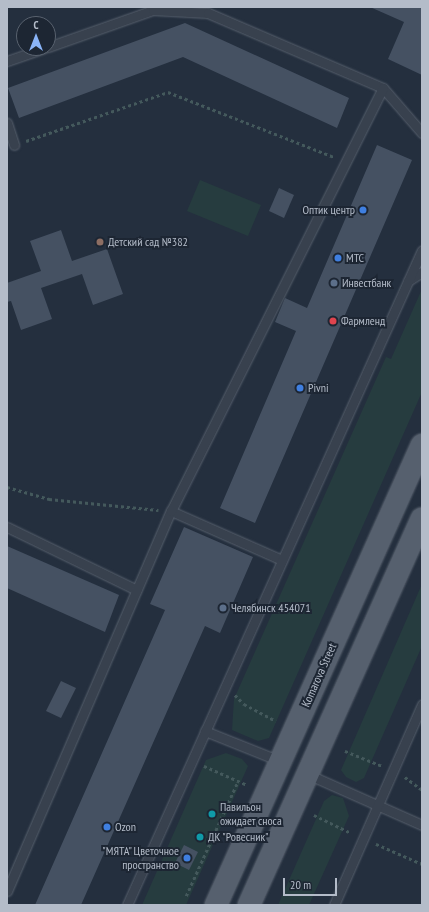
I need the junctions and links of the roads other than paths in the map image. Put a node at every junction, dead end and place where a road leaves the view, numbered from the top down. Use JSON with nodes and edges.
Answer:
{"nodes":[{"id":1,"x":56,"y":44,"type":"edge"},
{"id":2,"x":21,"y":56,"type":"edge"},
{"id":3,"x":7,"y":61,"type":"edge"},
{"id":4,"x":383,"y":88,"type":"junction"},
{"id":5,"x":7,"y":123,"type":"edge"},
{"id":6,"x":422,"y":133,"type":"edge"},
{"id":7,"x":14,"y":145,"type":"road end"},
{"id":8,"x":422,"y":250,"type":"edge"},
{"id":9,"x":422,"y":272,"type":"edge"},
{"id":10,"x":408,"y":281,"type":"junction"},
{"id":11,"x":422,"y":445,"type":"edge"},
{"id":12,"x":171,"y":511,"type":"junction"},
{"id":13,"x":422,"y":519,"type":"edge"},
{"id":14,"x":7,"y":527,"type":"edge"},
{"id":15,"x":282,"y":560,"type":"junction"},
{"id":16,"x":137,"y":590,"type":"junction"},
{"id":17,"x":422,"y":705,"type":"edge"},
{"id":18,"x":205,"y":731,"type":"junction"},
{"id":19,"x":280,"y":761,"type":"junction"},
{"id":20,"x":307,"y":774,"type":"junction"},
{"id":21,"x":378,"y":807,"type":"junction"},
{"id":22,"x":422,"y":825,"type":"edge"},
{"id":23,"x":7,"y":891,"type":"edge"},
{"id":24,"x":127,"y":905,"type":"edge"},
{"id":25,"x":216,"y":905,"type":"edge"},
{"id":26,"x":249,"y":905,"type":"edge"},
{"id":27,"x":334,"y":905,"type":"edge"}],
"edges":[{"from":1,"to":4,"type":"lane"},
{"from":2,"to":3,"type":"lane"},
{"from":4,"to":6,"type":"lane"},
{"from":4,"to":12,"type":"lane"},
{"from":5,"to":7,"type":"lane"},
{"from":8,"to":10,"type":"lane"},
{"from":9,"to":10,"type":"lane"},
{"from":10,"to":15,"type":"lane"},
{"from":11,"to":19,"type":"main road","name":"Komarova Street"},
{"from":12,"to":15,"type":"lane"},
{"from":12,"to":16,"type":"lane"},
{"from":13,"to":20,"type":"main road"},
{"from":14,"to":16,"type":"lane"},
{"from":15,"to":18,"type":"lane"},
{"from":16,"to":23,"type":"lane"},
{"from":17,"to":21,"type":"lane"},
{"from":18,"to":19,"type":"lane"},
{"from":18,"to":24,"type":"lane"},
{"from":19,"to":20,"type":"main road"},
{"from":19,"to":25,"type":"main road","name":"Komarova Street"},
{"from":20,"to":21,"type":"lane"},
{"from":20,"to":26,"type":"main road"},
{"from":21,"to":22,"type":"lane"},
{"from":21,"to":27,"type":"lane"}]}
